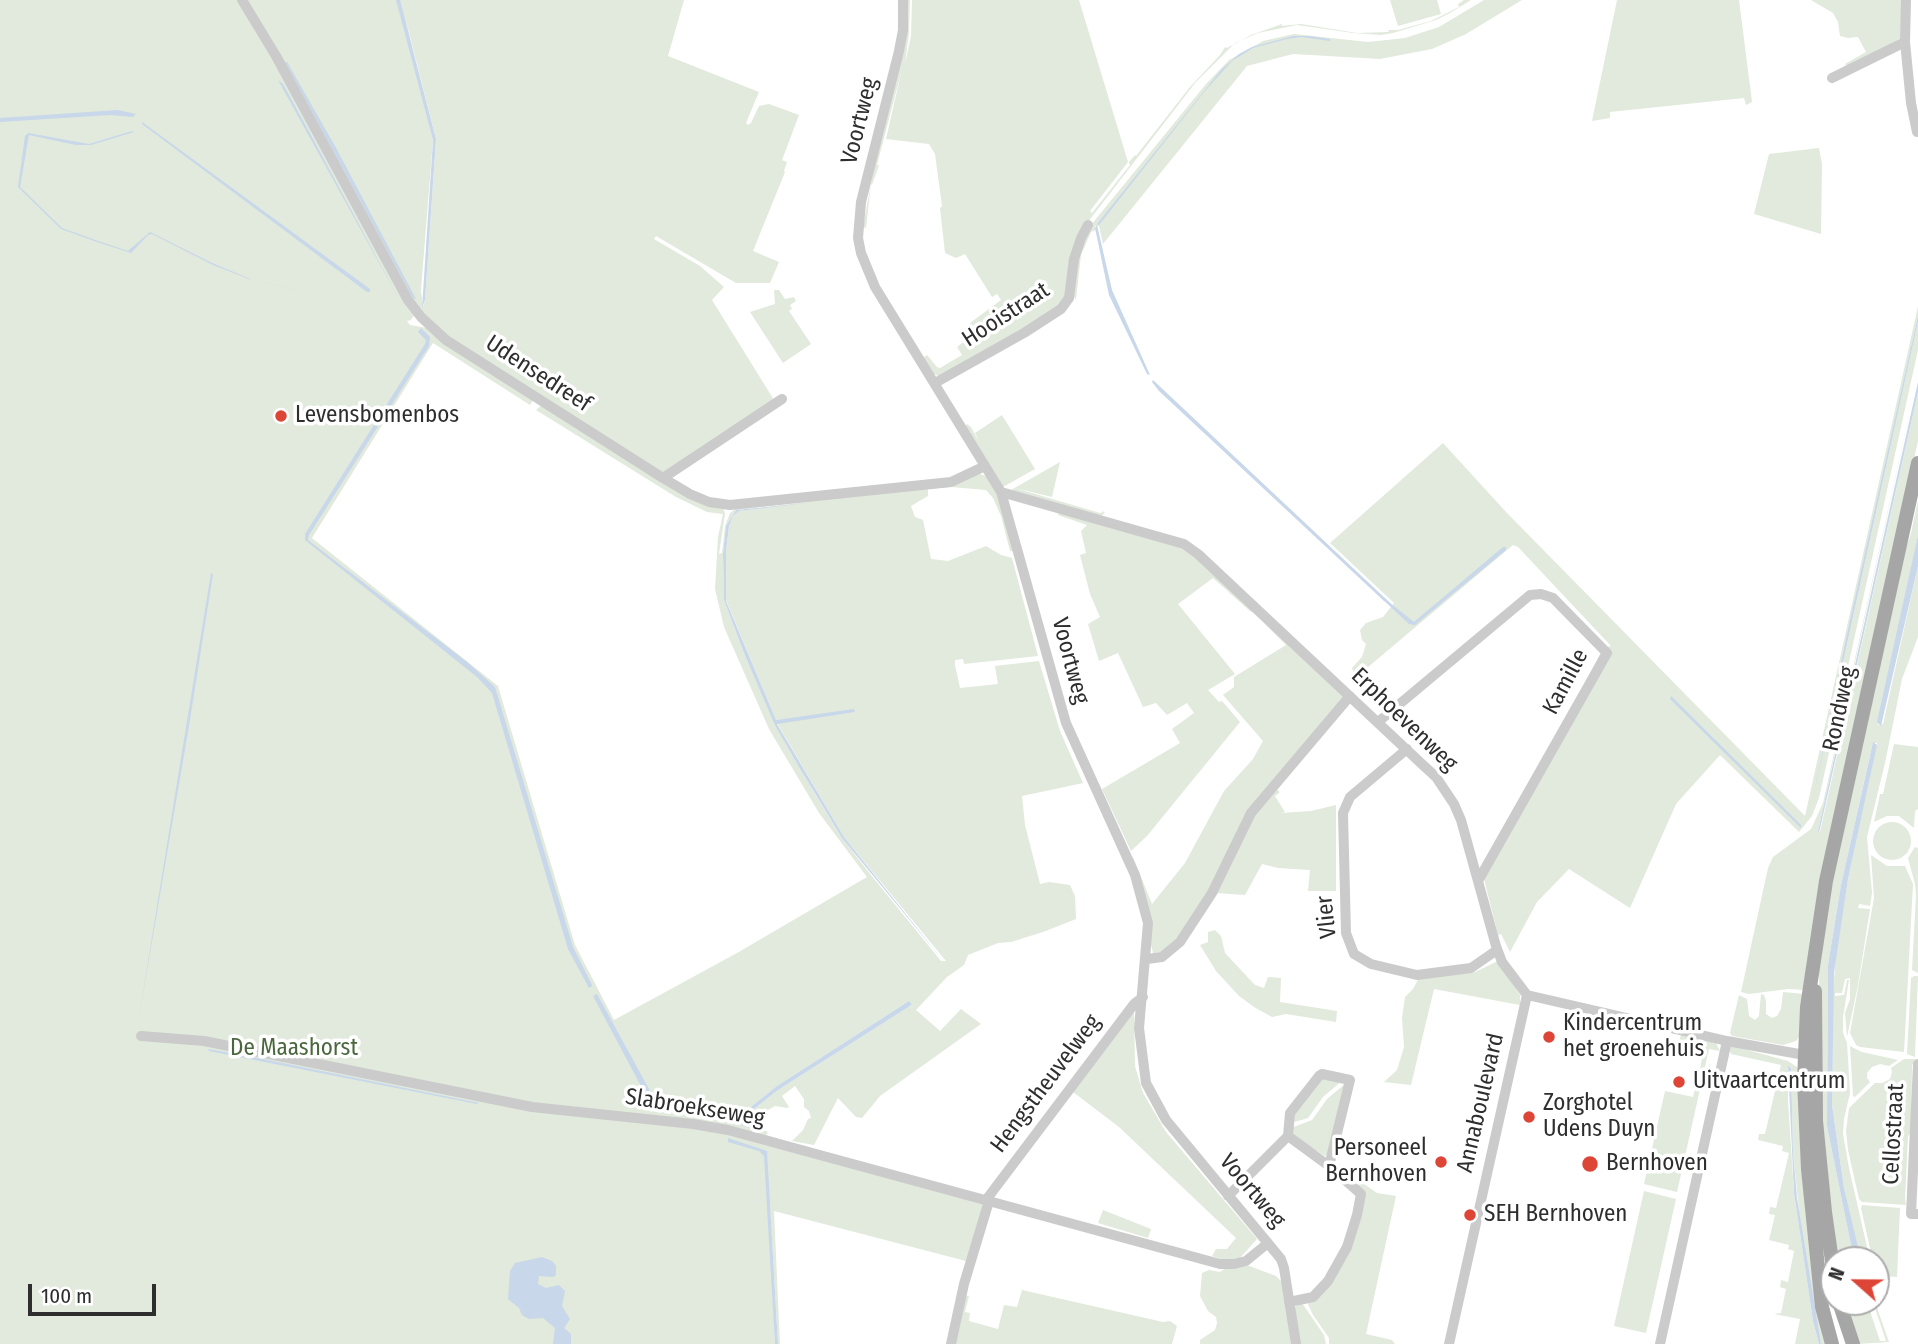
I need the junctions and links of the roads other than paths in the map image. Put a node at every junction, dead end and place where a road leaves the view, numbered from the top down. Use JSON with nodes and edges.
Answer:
{"nodes":[{"id":1,"x":242,"y":0,"type":"edge"},
{"id":2,"x":903,"y":0,"type":"edge"},
{"id":3,"x":1906,"y":0,"type":"edge"},
{"id":4,"x":1905,"y":42,"type":"junction"},
{"id":5,"x":1832,"y":78,"type":"dead end"},
{"id":6,"x":1917,"y":132,"type":"edge"},
{"id":7,"x":1088,"y":225,"type":"dead end"},
{"id":8,"x":935,"y":383,"type":"junction"},
{"id":9,"x":782,"y":399,"type":"dead end"},
{"id":10,"x":1918,"y":463,"type":"edge"},
{"id":11,"x":985,"y":466,"type":"junction"},
{"id":12,"x":663,"y":478,"type":"junction"},
{"id":13,"x":1001,"y":492,"type":"junction"},
{"id":14,"x":1350,"y":696,"type":"junction"},
{"id":15,"x":1378,"y":722,"type":"junction"},
{"id":16,"x":1407,"y":749,"type":"junction"},
{"id":17,"x":1478,"y":881,"type":"junction"},
{"id":18,"x":1497,"y":950,"type":"junction"},
{"id":19,"x":1147,"y":959,"type":"junction"},
{"id":20,"x":1527,"y":995,"type":"junction"},
{"id":21,"x":1143,"y":996,"type":"junction"},
{"id":22,"x":141,"y":1036,"type":"dead end"},
{"id":23,"x":1727,"y":1041,"type":"junction"},
{"id":24,"x":1810,"y":1056,"type":"junction"},
{"id":25,"x":1918,"y":1064,"type":"edge"},
{"id":26,"x":1916,"y":1122,"type":"edge"},
{"id":27,"x":1288,"y":1136,"type":"junction"},
{"id":28,"x":1329,"y":1166,"type":"junction"},
{"id":29,"x":1228,"y":1196,"type":"junction"},
{"id":30,"x":988,"y":1201,"type":"junction"},
{"id":31,"x":1914,"y":1210,"type":"edge"},
{"id":32,"x":1268,"y":1242,"type":"junction"},
{"id":33,"x":1830,"y":1246,"type":"edge"},
{"id":34,"x":1289,"y":1302,"type":"junction"},
{"id":35,"x":1843,"y":1316,"type":"edge"},
{"id":36,"x":1852,"y":1343,"type":"edge"},
{"id":37,"x":951,"y":1344,"type":"edge"},
{"id":38,"x":1296,"y":1344,"type":"edge"},
{"id":39,"x":1449,"y":1344,"type":"edge"},
{"id":40,"x":1660,"y":1344,"type":"edge"},
{"id":41,"x":1832,"y":1344,"type":"edge"}],
"edges":[{"from":1,"to":12,"type":"street","name":"Udensedreef"},
{"from":2,"to":8,"type":"street","name":"Voortweg"},
{"from":3,"to":4,"type":"street"},
{"from":4,"to":5,"type":"street"},
{"from":4,"to":6,"type":"street"},
{"from":7,"to":8,"type":"street","name":"Hooistraat"},
{"from":8,"to":11,"type":"street","name":"Voortweg"},
{"from":9,"to":12,"type":"street"},
{"from":10,"to":24,"type":"main road","name":"Rondweg"},
{"from":11,"to":12,"type":"street","name":"Udensedreef"},
{"from":11,"to":13,"type":"street","name":"Voortweg"},
{"from":13,"to":14,"type":"street","name":"Erphoevenweg"},
{"from":13,"to":19,"type":"street","name":"Voortweg"},
{"from":14,"to":15,"type":"street","name":"Erphoevenweg"},
{"from":14,"to":19,"type":"street"},
{"from":15,"to":16,"type":"street","name":"Erphoevenweg"},
{"from":15,"to":17,"type":"street","name":"Kamille"},
{"from":16,"to":17,"type":"street","name":"Erphoevenweg"},
{"from":16,"to":18,"type":"street","name":"Vlier"},
{"from":17,"to":18,"type":"street","name":"Erphoevenweg"},
{"from":18,"to":20,"type":"street","name":"Erphoevenweg"},
{"from":19,"to":21,"type":"street","name":"Voortweg"},
{"from":20,"to":23,"type":"street"},
{"from":20,"to":39,"type":"street","name":"Annaboulevard"},
{"from":21,"to":29,"type":"street","name":"Voortweg"},
{"from":21,"to":30,"type":"street","name":"Hengstheuvelweg"},
{"from":22,"to":30,"type":"street","name":"Slabroekseweg"},
{"from":23,"to":24,"type":"street"},
{"from":23,"to":40,"type":"street"},
{"from":24,"to":33,"type":"main road","name":"Rondweg"},
{"from":24,"to":41,"type":"main road","name":"Rondweg"},
{"from":25,"to":26,"type":"street","name":"Cellostraat"},
{"from":26,"to":31,"type":"street","name":"Cellostraat"},
{"from":27,"to":28,"type":"street"},
{"from":27,"to":28,"type":"street"},
{"from":27,"to":29,"type":"street"},
{"from":28,"to":34,"type":"street"},
{"from":29,"to":32,"type":"street","name":"Voortweg"},
{"from":30,"to":32,"type":"street","name":"Slabroekseweg"},
{"from":30,"to":37,"type":"street","name":"Hengstheuvelweg"},
{"from":32,"to":34,"type":"street","name":"Voortweg"},
{"from":34,"to":38,"type":"street","name":"Voortweg"},
{"from":35,"to":36,"type":"main road"}]}
